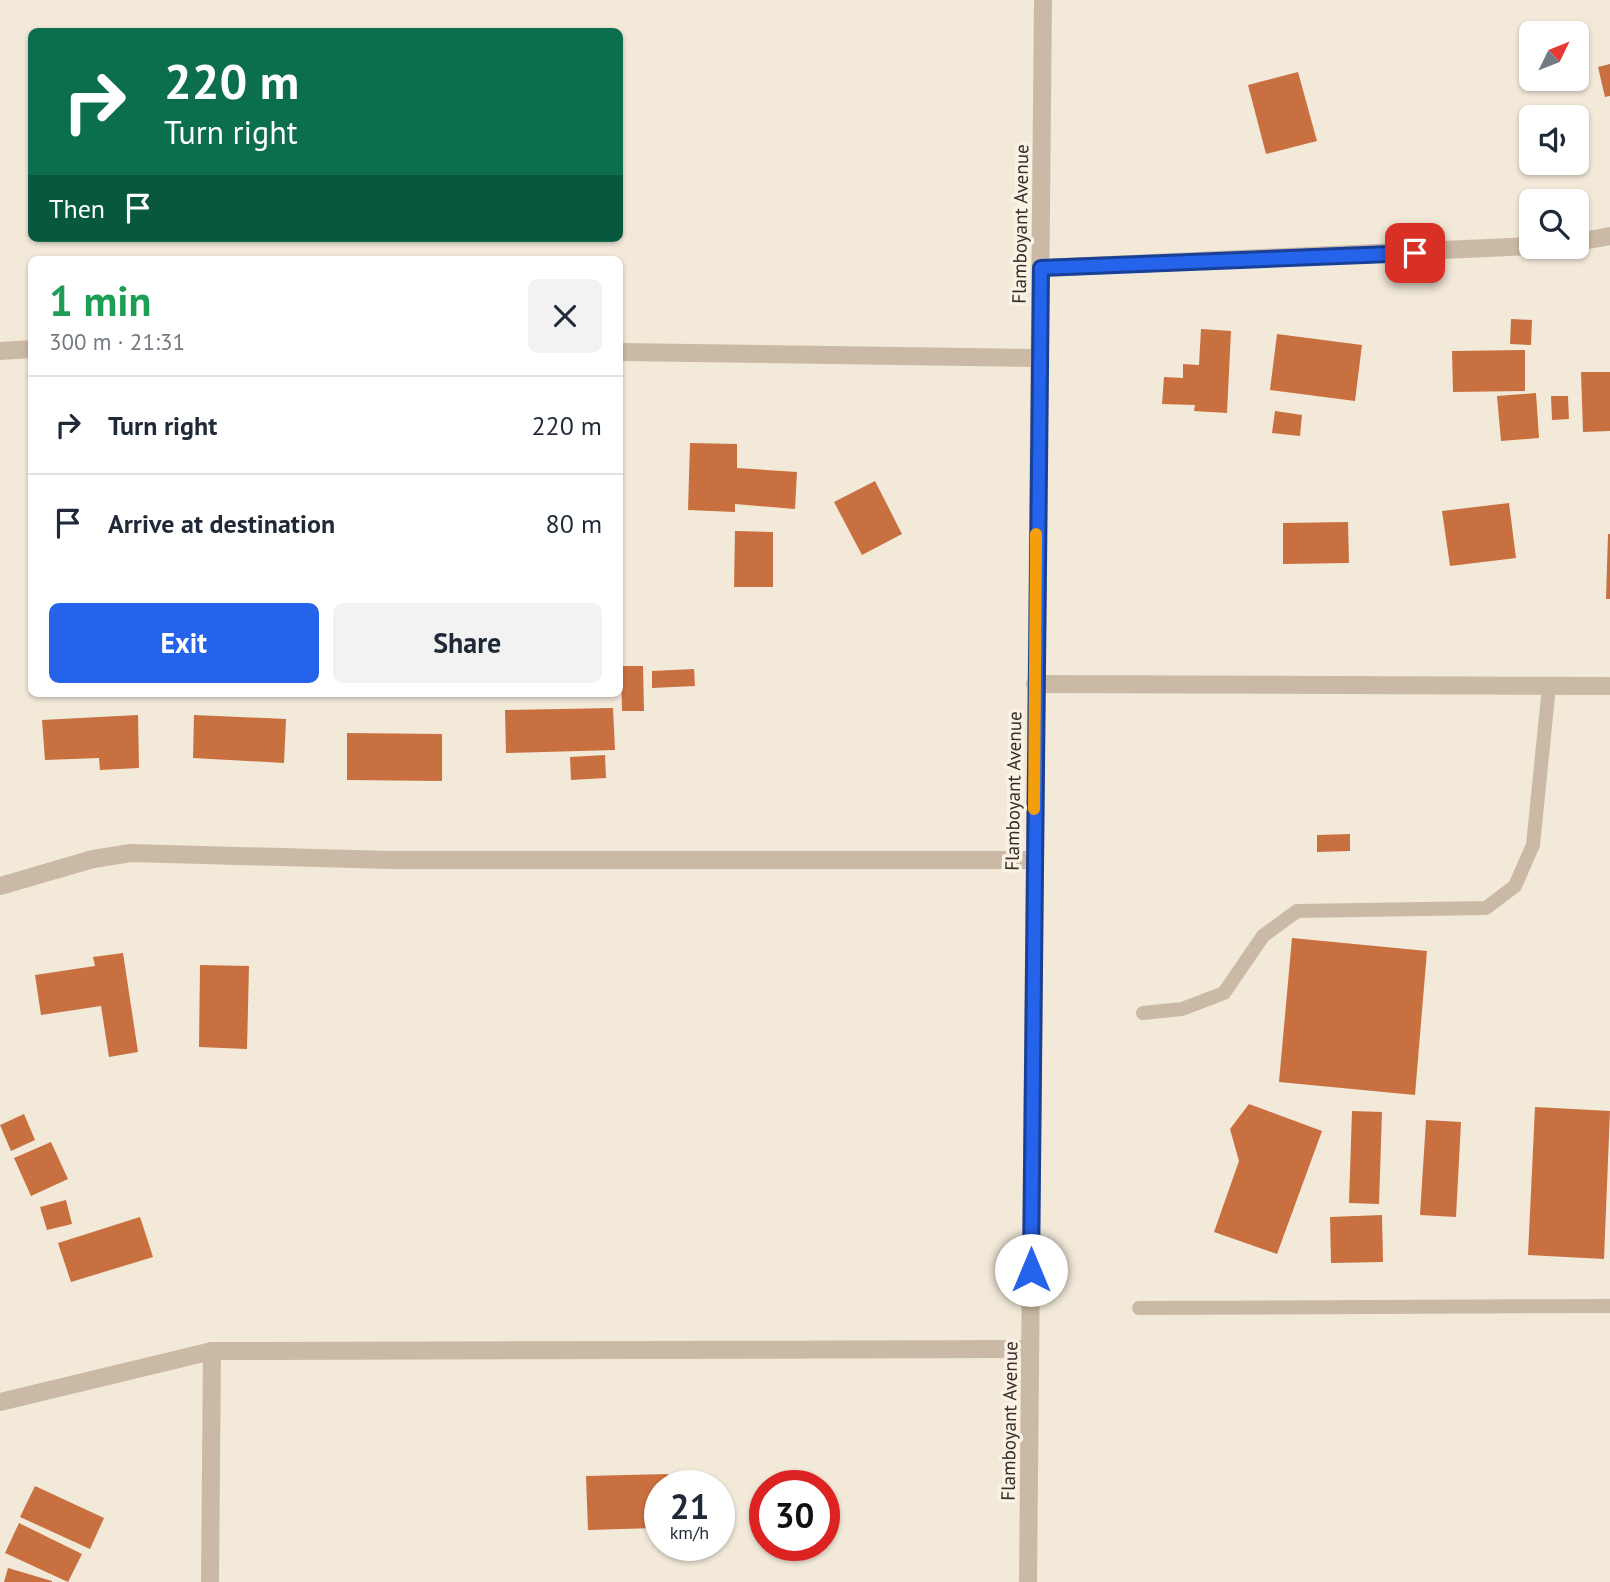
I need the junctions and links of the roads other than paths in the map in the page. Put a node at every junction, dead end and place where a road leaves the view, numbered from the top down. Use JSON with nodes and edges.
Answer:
{"nodes":[{"id":1,"x":1043,"y":0,"type":"edge"},
{"id":2,"x":1610,"y":236,"type":"edge"},
{"id":3,"x":1589,"y":240,"type":"edge"},
{"id":4,"x":1519,"y":247,"type":"edge"},
{"id":5,"x":1041,"y":268,"type":"junction"},
{"id":6,"x":28,"y":349,"type":"edge"},
{"id":7,"x":0,"y":351,"type":"edge"},
{"id":8,"x":623,"y":352,"type":"edge"},
{"id":9,"x":1038,"y":358,"type":"junction"},
{"id":10,"x":1035,"y":684,"type":"junction"},
{"id":11,"x":1549,"y":686,"type":"junction"},
{"id":12,"x":1610,"y":686,"type":"edge"},
{"id":13,"x":1033,"y":860,"type":"junction"},
{"id":14,"x":0,"y":886,"type":"edge"},
{"id":15,"x":1143,"y":1013,"type":"dead end"},
{"id":16,"x":1610,"y":1306,"type":"edge"},
{"id":17,"x":1139,"y":1308,"type":"dead end"},
{"id":18,"x":1030,"y":1349,"type":"junction"},
{"id":19,"x":212,"y":1351,"type":"junction"},
{"id":20,"x":0,"y":1402,"type":"edge"},
{"id":21,"x":210,"y":1582,"type":"edge"},
{"id":22,"x":1028,"y":1582,"type":"edge"}],
"edges":[{"from":1,"to":5,"type":"street","name":"Flamboyant Avenue"},
{"from":2,"to":3,"type":"street"},
{"from":4,"to":5,"type":"street"},
{"from":5,"to":9,"type":"street","name":"Flamboyant Avenue"},
{"from":6,"to":7,"type":"street"},
{"from":8,"to":9,"type":"street"},
{"from":9,"to":10,"type":"street","name":"Flamboyant Avenue"},
{"from":10,"to":11,"type":"street"},
{"from":10,"to":13,"type":"street","name":"Flamboyant Avenue"},
{"from":11,"to":12,"type":"street"},
{"from":11,"to":15,"type":"lane"},
{"from":13,"to":14,"type":"street"},
{"from":13,"to":18,"type":"street","name":"Flamboyant Avenue"},
{"from":16,"to":17,"type":"lane"},
{"from":18,"to":19,"type":"street"},
{"from":18,"to":22,"type":"street","name":"Flamboyant Avenue"},
{"from":19,"to":20,"type":"street"},
{"from":19,"to":21,"type":"street"}]}
